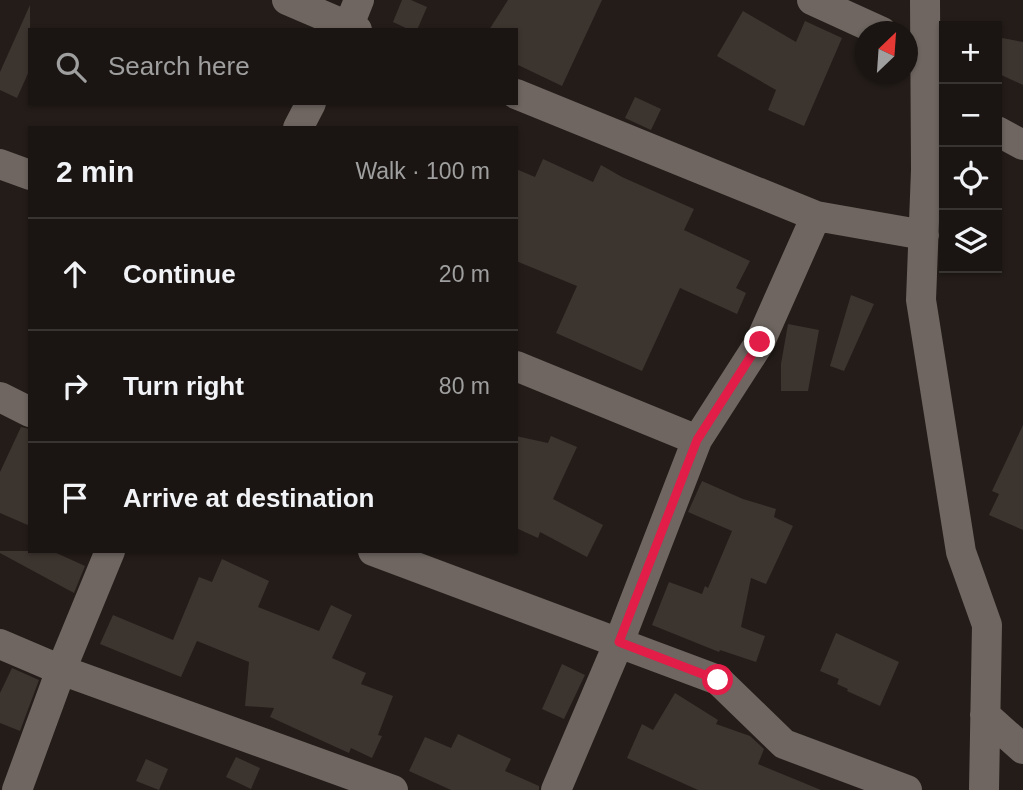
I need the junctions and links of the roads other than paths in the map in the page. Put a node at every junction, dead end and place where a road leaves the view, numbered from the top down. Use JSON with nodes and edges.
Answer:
{"nodes":[{"id":1,"x":288,"y":0,"type":"edge"},
{"id":2,"x":812,"y":0,"type":"edge"},
{"id":3,"x":925,"y":0,"type":"edge"},
{"id":4,"x":353,"y":21,"type":"edge"},
{"id":5,"x":858,"y":21,"type":"edge"},
{"id":6,"x":918,"y":37,"type":"edge"},
{"id":7,"x":918,"y":49,"type":"edge"},
{"id":8,"x":918,"y":72,"type":"edge"},
{"id":9,"x":939,"y":75,"type":"edge"},
{"id":10,"x":518,"y":95,"type":"edge"},
{"id":11,"x":310,"y":105,"type":"edge"},
{"id":12,"x":300,"y":126,"type":"edge"},
{"id":13,"x":1002,"y":134,"type":"edge"},
{"id":14,"x":1023,"y":145,"type":"edge"},
{"id":15,"x":0,"y":164,"type":"edge"},
{"id":16,"x":28,"y":174,"type":"edge"},
{"id":17,"x":816,"y":216,"type":"junction"},
{"id":18,"x":924,"y":235,"type":"junction"},
{"id":19,"x":518,"y":367,"type":"edge"},
{"id":20,"x":0,"y":397,"type":"edge"},
{"id":21,"x":28,"y":411,"type":"edge"},
{"id":22,"x":697,"y":440,"type":"junction"},
{"id":23,"x":109,"y":553,"type":"edge"},
{"id":24,"x":378,"y":553,"type":"edge"},
{"id":25,"x":619,"y":642,"type":"junction"},
{"id":26,"x":0,"y":644,"type":"edge"},
{"id":27,"x":61,"y":670,"type":"junction"},
{"id":28,"x":985,"y":715,"type":"junction"},
{"id":29,"x":1023,"y":749,"type":"edge"},
{"id":30,"x":17,"y":790,"type":"edge"},
{"id":31,"x":393,"y":790,"type":"edge"},
{"id":32,"x":556,"y":790,"type":"edge"},
{"id":33,"x":907,"y":790,"type":"edge"},
{"id":34,"x":984,"y":790,"type":"edge"}],
"edges":[{"from":1,"to":4,"type":"street"},
{"from":2,"to":5,"type":"street"},
{"from":3,"to":6,"type":"street"},
{"from":7,"to":9,"type":"street"},
{"from":8,"to":18,"type":"street"},
{"from":10,"to":17,"type":"street"},
{"from":11,"to":12,"type":"street"},
{"from":13,"to":14,"type":"street"},
{"from":15,"to":16,"type":"street"},
{"from":17,"to":18,"type":"street"},
{"from":17,"to":22,"type":"street"},
{"from":18,"to":28,"type":"street"},
{"from":19,"to":22,"type":"street"},
{"from":20,"to":21,"type":"street"},
{"from":22,"to":25,"type":"street"},
{"from":23,"to":27,"type":"street"},
{"from":24,"to":25,"type":"street"},
{"from":25,"to":32,"type":"street"},
{"from":25,"to":33,"type":"street"},
{"from":26,"to":27,"type":"street"},
{"from":27,"to":30,"type":"street"},
{"from":27,"to":31,"type":"street"},
{"from":28,"to":29,"type":"street"},
{"from":28,"to":34,"type":"street"}]}
